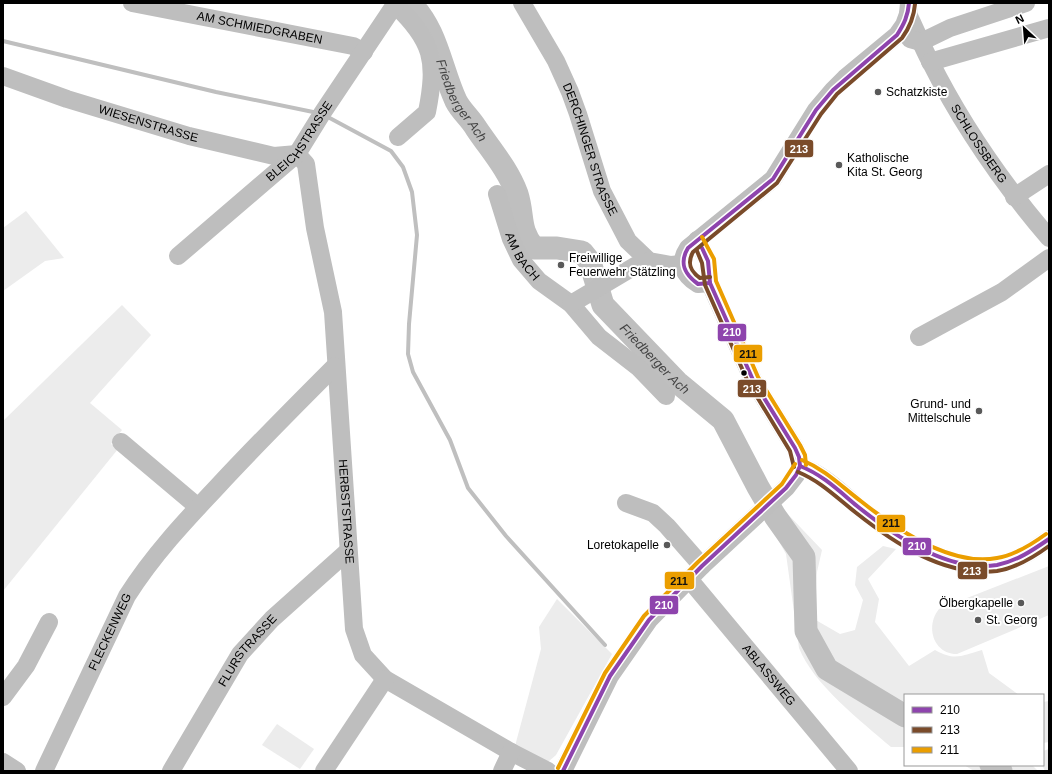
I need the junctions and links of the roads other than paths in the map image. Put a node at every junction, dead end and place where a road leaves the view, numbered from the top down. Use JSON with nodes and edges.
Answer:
{"nodes":[{"id":1,"x":132,"y":3,"type":"edge"},
{"id":2,"x":522,"y":3,"type":"edge"},
{"id":3,"x":1026,"y":3,"type":"edge"},
{"id":4,"x":396,"y":4,"type":"edge"},
{"id":5,"x":908,"y":9,"type":"edge"},
{"id":6,"x":1049,"y":28,"type":"edge"},
{"id":7,"x":897,"y":35,"type":"junction"},
{"id":8,"x":920,"y":42,"type":"junction"},
{"id":9,"x":364,"y":52,"type":"junction"},
{"id":10,"x":930,"y":62,"type":"junction"},
{"id":11,"x":3,"y":76,"type":"edge"},
{"id":12,"x":398,"y":137,"type":"dead end"},
{"id":13,"x":297,"y":154,"type":"junction"},
{"id":14,"x":1049,"y":174,"type":"edge"},
{"id":15,"x":497,"y":194,"type":"dead end"},
{"id":16,"x":1014,"y":197,"type":"junction"},
{"id":17,"x":1049,"y":238,"type":"edge"},
{"id":18,"x":697,"y":240,"type":"junction"},
{"id":19,"x":178,"y":256,"type":"dead end"},
{"id":20,"x":1049,"y":258,"type":"edge"},
{"id":21,"x":649,"y":262,"type":"junction"},
{"id":22,"x":682,"y":264,"type":"junction"},
{"id":23,"x":710,"y":283,"type":"junction"},
{"id":24,"x":572,"y":304,"type":"junction"},
{"id":25,"x":919,"y":338,"type":"dead end"},
{"id":26,"x":335,"y":366,"type":"junction"},
{"id":27,"x":666,"y":396,"type":"dead end"},
{"id":28,"x":121,"y":442,"type":"dead end"},
{"id":29,"x":800,"y":466,"type":"junction"},
{"id":30,"x":626,"y":503,"type":"dead end"},
{"id":31,"x":198,"y":507,"type":"junction"},
{"id":32,"x":1049,"y":539,"type":"edge"},
{"id":33,"x":348,"y":551,"type":"junction"},
{"id":34,"x":702,"y":566,"type":"junction"},
{"id":35,"x":689,"y":579,"type":"junction"},
{"id":36,"x":49,"y":622,"type":"dead end"},
{"id":37,"x":385,"y":679,"type":"junction"},
{"id":38,"x":3,"y":697,"type":"edge"},
{"id":39,"x":512,"y":752,"type":"junction"},
{"id":40,"x":3,"y":762,"type":"edge"},
{"id":41,"x":17,"y":771,"type":"edge"},
{"id":42,"x":44,"y":771,"type":"edge"},
{"id":43,"x":170,"y":771,"type":"edge"},
{"id":44,"x":324,"y":771,"type":"edge"},
{"id":45,"x":502,"y":771,"type":"edge"},
{"id":46,"x":548,"y":771,"type":"edge"},
{"id":47,"x":563,"y":771,"type":"edge"},
{"id":48,"x":849,"y":771,"type":"edge"}],
"edges":[{"from":1,"to":9,"type":"street","name":"AM SCHMIEDGRABEN"},
{"from":2,"to":21,"type":"street","name":"DERCHINGER STRASSE"},
{"from":3,"to":8,"type":"street"},
{"from":4,"to":9,"type":"street","name":"BLEICHSTRASSE"},
{"from":4,"to":12,"type":"street","name":"BLEICHSTRASSE"},
{"from":5,"to":7,"type":"street"},
{"from":5,"to":8,"type":"street","name":"SCHLOSSBERG"},
{"from":6,"to":10,"type":"street"},
{"from":7,"to":8,"type":"street"},
{"from":7,"to":18,"type":"street"},
{"from":8,"to":10,"type":"street","name":"SCHLOSSBERG"},
{"from":9,"to":13,"type":"street","name":"BLEICHSTRASSE"},
{"from":10,"to":16,"type":"street","name":"SCHLOSSBERG"},
{"from":11,"to":13,"type":"street","name":"WIESENSTRASSE"},
{"from":13,"to":19,"type":"street","name":"BLEICHSTRASSE"},
{"from":13,"to":26,"type":"street","name":"HERBSTSTRASSE"},
{"from":14,"to":16,"type":"street"},
{"from":15,"to":24,"type":"street","name":"AM BACH"},
{"from":16,"to":17,"type":"street","name":"SCHLOSSBERG"},
{"from":18,"to":22,"type":"street"},
{"from":18,"to":23,"type":"street"},
{"from":20,"to":25,"type":"street"},
{"from":21,"to":22,"type":"street"},
{"from":21,"to":24,"type":"street"},
{"from":22,"to":23,"type":"street"},
{"from":23,"to":29,"type":"street"},
{"from":24,"to":27,"type":"street","name":"AM BACH"},
{"from":26,"to":31,"type":"street","name":"FLECKENWEG"},
{"from":26,"to":33,"type":"street","name":"HERBSTSTRASSE"},
{"from":28,"to":31,"type":"street"},
{"from":29,"to":32,"type":"street"},
{"from":29,"to":34,"type":"street"},
{"from":30,"to":34,"type":"street"},
{"from":31,"to":42,"type":"street","name":"FLECKENWEG"},
{"from":33,"to":37,"type":"street","name":"HERBSTSTRASSE"},
{"from":33,"to":43,"type":"street","name":"FLURSTRASSE"},
{"from":34,"to":35,"type":"street"},
{"from":35,"to":47,"type":"street"},
{"from":35,"to":48,"type":"street","name":"ABLASSWEG"},
{"from":36,"to":38,"type":"street"},
{"from":37,"to":39,"type":"street","name":"HERBSTSTRASSE"},
{"from":37,"to":44,"type":"street"},
{"from":39,"to":45,"type":"street"},
{"from":39,"to":46,"type":"street","name":"HERBSTSTRASSE"},
{"from":40,"to":41,"type":"street"}]}
